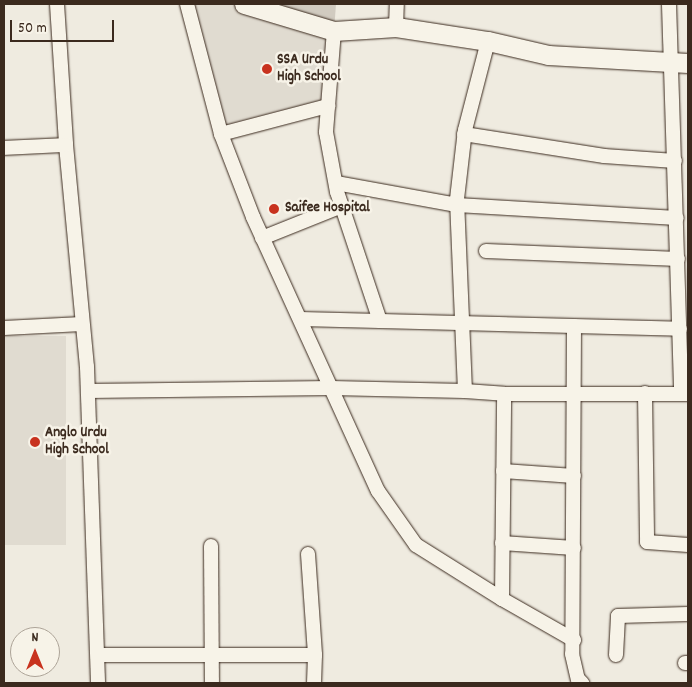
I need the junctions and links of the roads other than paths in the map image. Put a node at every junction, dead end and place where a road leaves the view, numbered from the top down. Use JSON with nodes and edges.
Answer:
{"nodes":[{"id":1,"x":57,"y":4,"type":"edge"},
{"id":2,"x":187,"y":4,"type":"edge"},
{"id":3,"x":244,"y":4,"type":"edge"},
{"id":4,"x":396,"y":4,"type":"edge"},
{"id":5,"x":669,"y":4,"type":"edge"},
{"id":6,"x":396,"y":27,"type":"junction"},
{"id":7,"x":334,"y":31,"type":"junction"},
{"id":8,"x":488,"y":41,"type":"junction"},
{"id":9,"x":680,"y":63,"type":"edge"},
{"id":10,"x":328,"y":106,"type":"junction"},
{"id":11,"x":221,"y":134,"type":"junction"},
{"id":12,"x":464,"y":134,"type":"junction"},
{"id":13,"x":66,"y":145,"type":"junction"},
{"id":14,"x":4,"y":148,"type":"edge"},
{"id":15,"x":675,"y":161,"type":"junction"},
{"id":16,"x":336,"y":183,"type":"junction"},
{"id":17,"x":457,"y":205,"type":"junction"},
{"id":18,"x":342,"y":206,"type":"junction"},
{"id":19,"x":676,"y":218,"type":"junction"},
{"id":20,"x":262,"y":238,"type":"junction"},
{"id":21,"x":486,"y":251,"type":"dead end"},
{"id":22,"x":678,"y":259,"type":"junction"},
{"id":23,"x":300,"y":319,"type":"junction"},
{"id":24,"x":380,"y":322,"type":"junction"},
{"id":25,"x":462,"y":323,"type":"junction"},
{"id":26,"x":82,"y":324,"type":"junction"},
{"id":27,"x":574,"y":326,"type":"junction"},
{"id":28,"x":4,"y":328,"type":"edge"},
{"id":29,"x":680,"y":329,"type":"junction"},
{"id":30,"x":331,"y":388,"type":"junction"},
{"id":31,"x":465,"y":390,"type":"junction"},
{"id":32,"x":88,"y":391,"type":"junction"},
{"id":33,"x":575,"y":392,"type":"junction"},
{"id":34,"x":645,"y":393,"type":"junction"},
{"id":35,"x":504,"y":394,"type":"junction"},
{"id":36,"x":685,"y":394,"type":"edge"},
{"id":37,"x":503,"y":471,"type":"junction"},
{"id":38,"x":574,"y":476,"type":"junction"},
{"id":39,"x":502,"y":543,"type":"junction"},
{"id":40,"x":688,"y":545,"type":"edge"},
{"id":41,"x":211,"y":546,"type":"dead end"},
{"id":42,"x":574,"y":548,"type":"junction"},
{"id":43,"x":308,"y":554,"type":"dead end"},
{"id":44,"x":502,"y":599,"type":"junction"},
{"id":45,"x":688,"y":614,"type":"edge"},
{"id":46,"x":574,"y":640,"type":"junction"},
{"id":47,"x":98,"y":655,"type":"junction"},
{"id":48,"x":212,"y":655,"type":"junction"},
{"id":49,"x":315,"y":655,"type":"junction"},
{"id":50,"x":616,"y":655,"type":"dead end"},
{"id":51,"x":98,"y":683,"type":"edge"},
{"id":52,"x":212,"y":683,"type":"edge"},
{"id":53,"x":314,"y":683,"type":"edge"},
{"id":54,"x":582,"y":683,"type":"edge"}],
"edges":[{"from":1,"to":13,"type":"street"},
{"from":2,"to":11,"type":"street"},
{"from":3,"to":7,"type":"street"},
{"from":4,"to":6,"type":"street"},
{"from":5,"to":9,"type":"street"},
{"from":6,"to":7,"type":"street"},
{"from":6,"to":8,"type":"street"},
{"from":7,"to":10,"type":"street"},
{"from":8,"to":9,"type":"street"},
{"from":8,"to":12,"type":"street"},
{"from":9,"to":15,"type":"street"},
{"from":10,"to":11,"type":"street"},
{"from":10,"to":16,"type":"street"},
{"from":11,"to":20,"type":"street"},
{"from":12,"to":15,"type":"street"},
{"from":12,"to":17,"type":"street"},
{"from":13,"to":14,"type":"street"},
{"from":13,"to":26,"type":"street"},
{"from":15,"to":19,"type":"street"},
{"from":16,"to":17,"type":"street"},
{"from":16,"to":18,"type":"street"},
{"from":17,"to":19,"type":"street"},
{"from":17,"to":25,"type":"street"},
{"from":18,"to":20,"type":"street"},
{"from":18,"to":24,"type":"street"},
{"from":19,"to":22,"type":"street"},
{"from":20,"to":23,"type":"street"},
{"from":21,"to":22,"type":"street"},
{"from":22,"to":29,"type":"street"},
{"from":23,"to":24,"type":"street"},
{"from":23,"to":30,"type":"street"},
{"from":24,"to":25,"type":"street"},
{"from":25,"to":27,"type":"street"},
{"from":25,"to":31,"type":"street"},
{"from":26,"to":28,"type":"street"},
{"from":26,"to":32,"type":"street"},
{"from":27,"to":29,"type":"street"},
{"from":27,"to":33,"type":"street"},
{"from":29,"to":36,"type":"street"},
{"from":30,"to":31,"type":"street"},
{"from":30,"to":32,"type":"street"},
{"from":30,"to":44,"type":"street"},
{"from":31,"to":35,"type":"street"},
{"from":32,"to":47,"type":"street"},
{"from":33,"to":34,"type":"street"},
{"from":33,"to":35,"type":"street"},
{"from":33,"to":38,"type":"street"},
{"from":34,"to":36,"type":"street"},
{"from":34,"to":40,"type":"street"},
{"from":35,"to":37,"type":"street"},
{"from":37,"to":38,"type":"street"},
{"from":37,"to":39,"type":"street"},
{"from":38,"to":42,"type":"street"},
{"from":39,"to":42,"type":"street"},
{"from":39,"to":44,"type":"street"},
{"from":41,"to":48,"type":"street"},
{"from":42,"to":46,"type":"street"},
{"from":43,"to":49,"type":"street"},
{"from":44,"to":46,"type":"street"},
{"from":45,"to":50,"type":"street"},
{"from":46,"to":54,"type":"street"},
{"from":47,"to":48,"type":"street"},
{"from":47,"to":51,"type":"street"},
{"from":48,"to":49,"type":"street"},
{"from":48,"to":52,"type":"street"},
{"from":49,"to":53,"type":"street"}]}
